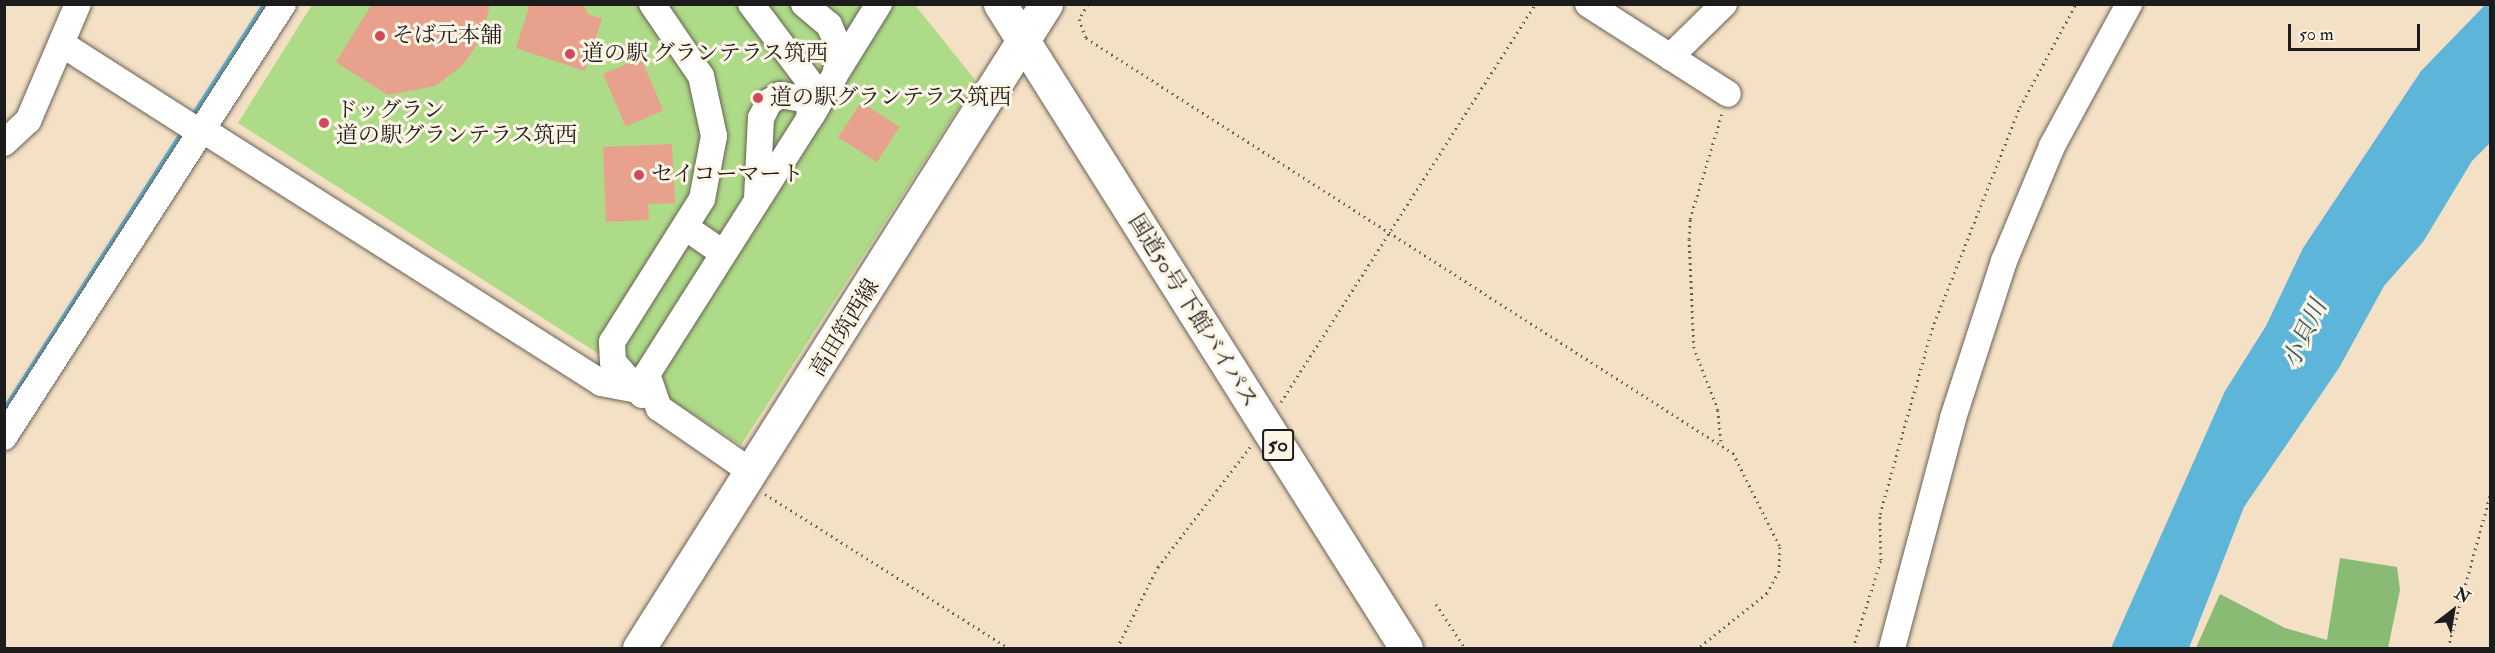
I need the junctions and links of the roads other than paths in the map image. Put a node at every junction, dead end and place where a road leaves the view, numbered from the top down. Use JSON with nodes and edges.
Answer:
{"nodes":[{"id":1,"x":78,"y":4,"type":"edge"},
{"id":2,"x":283,"y":4,"type":"edge"},
{"id":3,"x":652,"y":4,"type":"edge"},
{"id":4,"x":750,"y":4,"type":"edge"},
{"id":5,"x":804,"y":4,"type":"edge"},
{"id":6,"x":879,"y":4,"type":"edge"},
{"id":7,"x":1000,"y":4,"type":"edge"},
{"id":8,"x":1046,"y":4,"type":"edge"},
{"id":9,"x":1588,"y":4,"type":"edge"},
{"id":10,"x":1724,"y":4,"type":"edge"},
{"id":11,"x":2129,"y":4,"type":"edge"},
{"id":12,"x":1023,"y":41,"type":"junction"},
{"id":13,"x":62,"y":44,"type":"junction"},
{"id":14,"x":1670,"y":57,"type":"junction"},
{"id":15,"x":835,"y":75,"type":"junction"},
{"id":16,"x":1728,"y":94,"type":"road end"},
{"id":17,"x":812,"y":110,"type":"junction"},
{"id":18,"x":195,"y":128,"type":"junction"},
{"id":19,"x":4,"y":143,"type":"edge"},
{"id":20,"x":757,"y":201,"type":"junction"},
{"id":21,"x":685,"y":227,"type":"junction"},
{"id":22,"x":723,"y":253,"type":"junction"},
{"id":23,"x":637,"y":390,"type":"junction"},
{"id":24,"x":659,"y":408,"type":"junction"},
{"id":25,"x":4,"y":437,"type":"edge"},
{"id":26,"x":750,"y":478,"type":"junction"},
{"id":27,"x":639,"y":648,"type":"edge"},
{"id":28,"x":1406,"y":648,"type":"edge"},
{"id":29,"x":1892,"y":648,"type":"edge"}],
"edges":[{"from":1,"to":13,"type":"street"},
{"from":2,"to":18,"type":"street"},
{"from":3,"to":21,"type":"street"},
{"from":4,"to":17,"type":"street"},
{"from":5,"to":15,"type":"street"},
{"from":6,"to":15,"type":"street"},
{"from":7,"to":12,"type":"main road","name":"国道50号 下館バイパス","number":"50"},
{"from":8,"to":12,"type":"main road","name":"高田筑西線"},
{"from":9,"to":14,"type":"street"},
{"from":10,"to":14,"type":"street"},
{"from":11,"to":29,"type":"street"},
{"from":12,"to":26,"type":"main road","name":"高田筑西線"},
{"from":12,"to":28,"type":"main road","name":"国道50号 下館バイパス","number":"50"},
{"from":13,"to":18,"type":"street"},
{"from":13,"to":19,"type":"street"},
{"from":14,"to":16,"type":"street"},
{"from":15,"to":17,"type":"street"},
{"from":17,"to":20,"type":"street"},
{"from":17,"to":20,"type":"street"},
{"from":18,"to":23,"type":"street"},
{"from":18,"to":25,"type":"street"},
{"from":20,"to":22,"type":"street"},
{"from":21,"to":22,"type":"street"},
{"from":21,"to":23,"type":"street"},
{"from":22,"to":24,"type":"street"},
{"from":23,"to":24,"type":"street"},
{"from":24,"to":26,"type":"street"},
{"from":26,"to":27,"type":"main road","name":"高田筑西線"}]}
